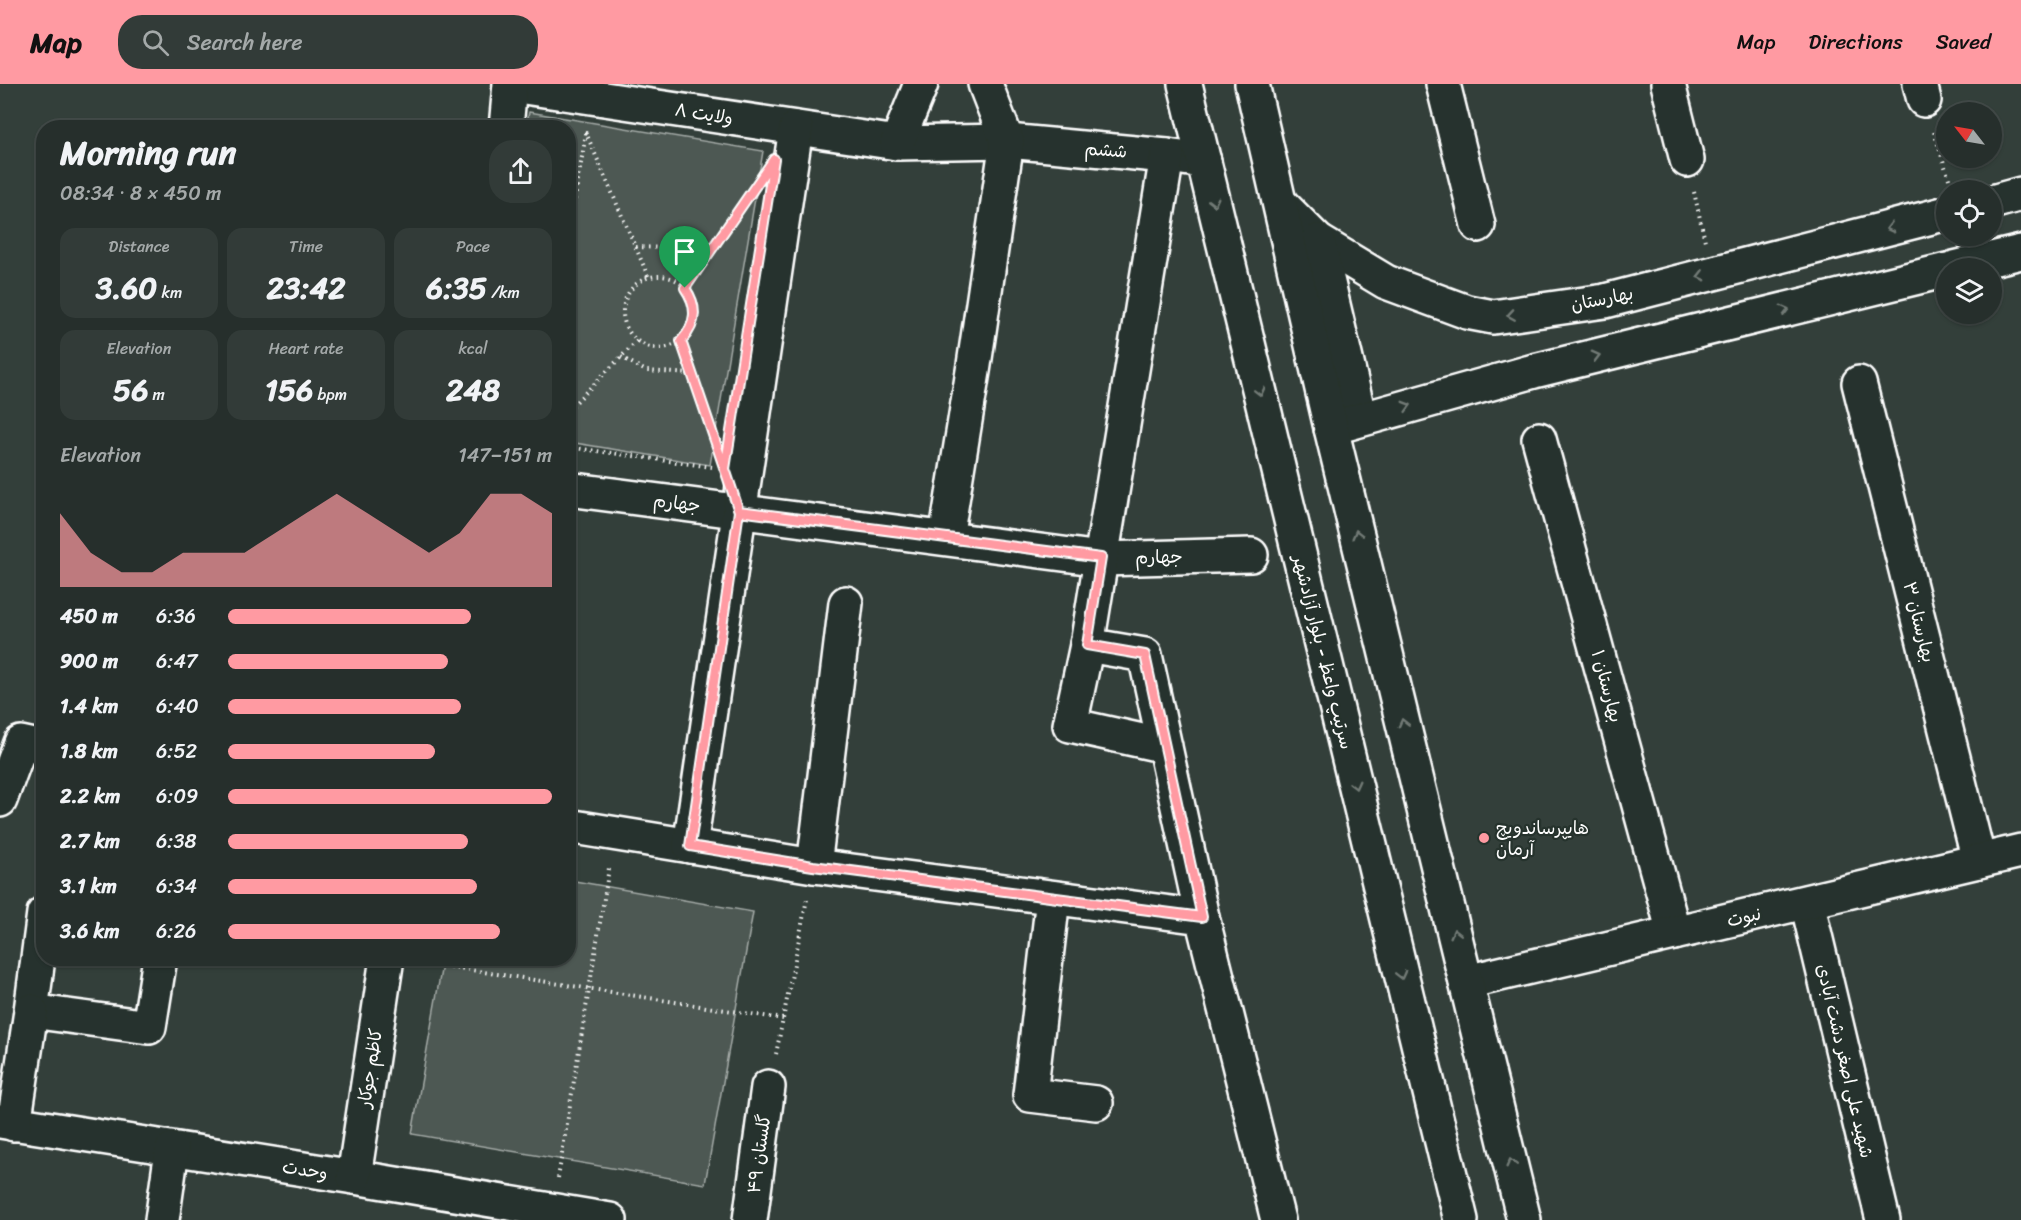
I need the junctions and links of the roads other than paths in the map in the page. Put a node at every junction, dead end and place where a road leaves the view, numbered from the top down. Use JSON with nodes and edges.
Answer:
{"nodes":[{"id":1,"x":921,"y":84,"type":"edge"},
{"id":2,"x":985,"y":84,"type":"edge"},
{"id":3,"x":1185,"y":84,"type":"edge"},
{"id":4,"x":1252,"y":84,"type":"edge"},
{"id":5,"x":1443,"y":84,"type":"edge"},
{"id":6,"x":1668,"y":84,"type":"edge"},
{"id":7,"x":510,"y":85,"type":"edge"},
{"id":8,"x":696,"y":98,"type":"edge"},
{"id":9,"x":507,"y":120,"type":"edge"},
{"id":10,"x":796,"y":128,"type":"junction"},
{"id":11,"x":1007,"y":141,"type":"junction"},
{"id":12,"x":897,"y":143,"type":"junction"},
{"id":13,"x":1167,"y":156,"type":"junction"},
{"id":14,"x":1687,"y":159,"type":"road end"},
{"id":15,"x":1204,"y":162,"type":"junction"},
{"id":16,"x":2021,"y":194,"type":"edge"},
{"id":17,"x":2002,"y":199,"type":"edge"},
{"id":18,"x":1280,"y":203,"type":"junction"},
{"id":19,"x":1936,"y":216,"type":"edge"},
{"id":20,"x":1478,"y":225,"type":"dead end"},
{"id":21,"x":1318,"y":241,"type":"junction"},
{"id":22,"x":2021,"y":252,"type":"edge"},
{"id":23,"x":1996,"y":258,"type":"edge"},
{"id":24,"x":1936,"y":273,"type":"edge"},
{"id":25,"x":1859,"y":383,"type":"dead end"},
{"id":26,"x":1345,"y":424,"type":"junction"},
{"id":27,"x":1539,"y":439,"type":"dead end"},
{"id":28,"x":576,"y":490,"type":"edge"},
{"id":29,"x":739,"y":511,"type":"junction"},
{"id":30,"x":946,"y":538,"type":"junction"},
{"id":31,"x":1251,"y":555,"type":"dead end"},
{"id":32,"x":1101,"y":558,"type":"junction"},
{"id":33,"x":846,"y":603,"type":"dead end"},
{"id":34,"x":1087,"y":645,"type":"junction"},
{"id":35,"x":36,"y":746,"type":"edge"},
{"id":36,"x":1165,"y":746,"type":"junction"},
{"id":37,"x":0,"y":800,"type":"edge"},
{"id":38,"x":576,"y":827,"type":"edge"},
{"id":39,"x":690,"y":846,"type":"junction"},
{"id":40,"x":2021,"y":852,"type":"edge"},
{"id":41,"x":1979,"y":861,"type":"junction"},
{"id":42,"x":813,"y":866,"type":"junction"},
{"id":43,"x":1053,"y":898,"type":"junction"},
{"id":44,"x":1807,"y":902,"type":"junction"},
{"id":45,"x":1202,"y":917,"type":"junction"},
{"id":46,"x":1674,"y":933,"type":"junction"},
{"id":47,"x":37,"y":966,"type":"edge"},
{"id":48,"x":159,"y":966,"type":"edge"},
{"id":49,"x":402,"y":966,"type":"edge"},
{"id":50,"x":1466,"y":982,"type":"junction"},
{"id":51,"x":31,"y":1011,"type":"junction"},
{"id":52,"x":768,"y":1087,"type":"road end"},
{"id":53,"x":1096,"y":1103,"type":"dead end"},
{"id":54,"x":7,"y":1122,"type":"edge"},
{"id":55,"x":172,"y":1150,"type":"junction"},
{"id":56,"x":354,"y":1177,"type":"junction"},
{"id":57,"x":497,"y":1211,"type":"edge"},
{"id":58,"x":162,"y":1220,"type":"edge"},
{"id":59,"x":610,"y":1220,"type":"edge"},
{"id":60,"x":750,"y":1220,"type":"edge"},
{"id":61,"x":1278,"y":1220,"type":"edge"},
{"id":62,"x":1461,"y":1220,"type":"edge"},
{"id":63,"x":1524,"y":1220,"type":"edge"},
{"id":64,"x":1883,"y":1220,"type":"edge"}],
"edges":[{"from":1,"to":12,"type":"street"},
{"from":2,"to":11,"type":"street"},
{"from":3,"to":15,"type":"street","name":"سرتیپ واعظ - بلوار آزادشهر"},
{"from":4,"to":18,"type":"street"},
{"from":5,"to":20,"type":"street"},
{"from":6,"to":14,"type":"street"},
{"from":7,"to":8,"type":"street","name":"ولایت ۸"},
{"from":7,"to":9,"type":"street"},
{"from":8,"to":10,"type":"street","name":"ولایت ۸"},
{"from":10,"to":12,"type":"street","name":"ولایت ۸"},
{"from":10,"to":29,"type":"street"},
{"from":11,"to":12,"type":"street","name":"ششم"},
{"from":11,"to":13,"type":"street","name":"ششم"},
{"from":11,"to":30,"type":"street"},
{"from":13,"to":15,"type":"street","name":"ششم"},
{"from":13,"to":32,"type":"street"},
{"from":15,"to":62,"type":"street","name":"سرتیپ واعظ - بلوار آزادشهر","one_way":true},
{"from":16,"to":17,"type":"street"},
{"from":18,"to":21,"type":"street","name":"بهارستان"},
{"from":18,"to":26,"type":"street"},
{"from":19,"to":21,"type":"street","name":"بهارستان","one_way":true},
{"from":21,"to":26,"type":"street"},
{"from":22,"to":23,"type":"street"},
{"from":26,"to":24,"type":"street","one_way":true},
{"from":25,"to":41,"type":"street","name":"بهارستان ۳"},
{"from":50,"to":26,"type":"street","one_way":true},
{"from":27,"to":46,"type":"street","name":"بهارستان ۱"},
{"from":28,"to":29,"type":"street","name":"جهارم"},
{"from":29,"to":30,"type":"street","name":"جهارم"},
{"from":29,"to":39,"type":"street"},
{"from":30,"to":32,"type":"street","name":"جهارم"},
{"from":31,"to":32,"type":"street","name":"جهارم"},
{"from":32,"to":34,"type":"street"},
{"from":33,"to":42,"type":"street"},
{"from":34,"to":36,"type":"street"},
{"from":34,"to":36,"type":"street"},
{"from":35,"to":37,"type":"street"},
{"from":36,"to":45,"type":"street"},
{"from":38,"to":39,"type":"street"},
{"from":39,"to":42,"type":"street"},
{"from":40,"to":41,"type":"street","name":"نبوت"},
{"from":41,"to":44,"type":"street","name":"نبوت"},
{"from":42,"to":43,"type":"street"},
{"from":43,"to":45,"type":"street"},
{"from":43,"to":53,"type":"street"},
{"from":44,"to":46,"type":"street","name":"نبوت"},
{"from":44,"to":64,"type":"street","name":"شهید علی اصغر دشت آبادی"},
{"from":45,"to":61,"type":"street"},
{"from":46,"to":50,"type":"street","name":"نبوت"},
{"from":47,"to":51,"type":"street"},
{"from":48,"to":51,"type":"street"},
{"from":49,"to":56,"type":"street","name":"کاظم جوکار"},
{"from":63,"to":50,"type":"street","one_way":true},
{"from":51,"to":54,"type":"street"},
{"from":52,"to":60,"type":"street","name":"گلستان ۴۹"},
{"from":54,"to":55,"type":"street","name":"وحدت"},
{"from":55,"to":56,"type":"street","name":"وحدت"},
{"from":55,"to":58,"type":"street"},
{"from":56,"to":57,"type":"street","name":"وحدت"},
{"from":57,"to":59,"type":"street","name":"وحدت"}]}
